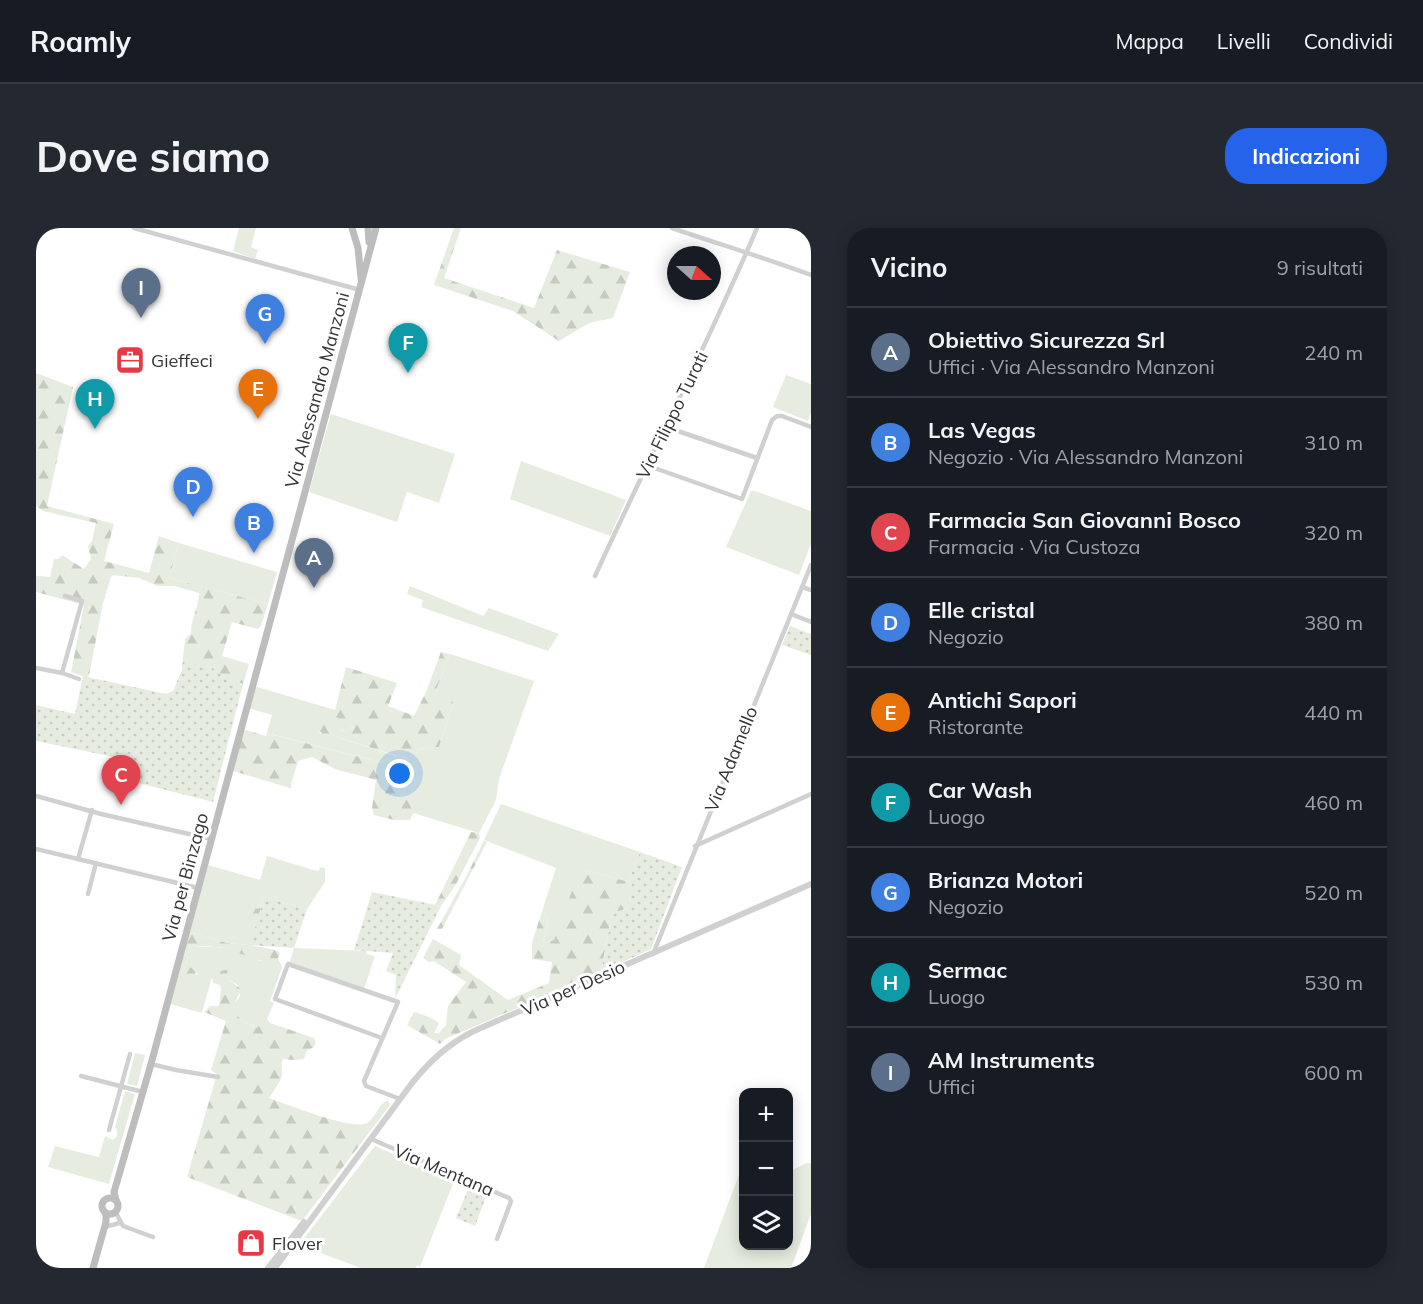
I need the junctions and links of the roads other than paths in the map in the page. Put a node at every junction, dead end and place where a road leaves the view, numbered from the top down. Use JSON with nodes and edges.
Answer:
{"nodes":[{"id":1,"x":134,"y":228,"type":"edge"},
{"id":2,"x":352,"y":228,"type":"edge"},
{"id":3,"x":368,"y":228,"type":"edge"},
{"id":4,"x":376,"y":228,"type":"edge"},
{"id":5,"x":672,"y":228,"type":"edge"},
{"id":6,"x":757,"y":228,"type":"edge"},
{"id":7,"x":747,"y":253,"type":"junction"},
{"id":8,"x":369,"y":254,"type":"junction"},
{"id":9,"x":811,"y":275,"type":"edge"},
{"id":10,"x":361,"y":287,"type":"junction"},
{"id":11,"x":666,"y":427,"type":"junction"},
{"id":12,"x":811,"y":427,"type":"edge"},
{"id":13,"x":758,"y":458,"type":"junction"},
{"id":14,"x":646,"y":465,"type":"junction"},
{"id":15,"x":811,"y":565,"type":"edge"},
{"id":16,"x":595,"y":576,"type":"dead end"},
{"id":17,"x":802,"y":587,"type":"junction"},
{"id":18,"x":811,"y":590,"type":"edge"},
{"id":19,"x":65,"y":596,"type":"dead end"},
{"id":20,"x":790,"y":614,"type":"junction"},
{"id":21,"x":811,"y":622,"type":"edge"},
{"id":22,"x":36,"y":668,"type":"edge"},
{"id":23,"x":62,"y":673,"type":"junction"},
{"id":24,"x":79,"y":679,"type":"dead end"},
{"id":25,"x":249,"y":698,"type":"joint"},
{"id":26,"x":811,"y":794,"type":"edge"},
{"id":27,"x":36,"y":796,"type":"edge"},
{"id":28,"x":92,"y":810,"type":"junction"},
{"id":29,"x":211,"y":839,"type":"junction"},
{"id":30,"x":695,"y":846,"type":"junction"},
{"id":31,"x":36,"y":849,"type":"edge"},
{"id":32,"x":78,"y":859,"type":"junction"},
{"id":33,"x":96,"y":863,"type":"junction"},
{"id":34,"x":811,"y":884,"type":"edge"},
{"id":35,"x":198,"y":888,"type":"junction"},
{"id":36,"x":88,"y":894,"type":"dead end"},
{"id":37,"x":652,"y":954,"type":"junction"},
{"id":38,"x":382,"y":1038,"type":"junction"},
{"id":39,"x":130,"y":1054,"type":"dead end"},
{"id":40,"x":151,"y":1064,"type":"junction"},
{"id":41,"x":81,"y":1076,"type":"dead end"},
{"id":42,"x":218,"y":1077,"type":"dead end"},
{"id":43,"x":121,"y":1086,"type":"junction"},
{"id":44,"x":143,"y":1092,"type":"junction"},
{"id":45,"x":400,"y":1099,"type":"junction"},
{"id":46,"x":109,"y":1130,"type":"dead end"},
{"id":47,"x":371,"y":1139,"type":"junction"},
{"id":48,"x":113,"y":1197,"type":"junction"},
{"id":49,"x":319,"y":1207,"type":"junction"},
{"id":50,"x":112,"y":1213,"type":"junction"},
{"id":51,"x":120,"y":1223,"type":"junction"},
{"id":52,"x":105,"y":1225,"type":"junction"},
{"id":53,"x":153,"y":1237,"type":"dead end"},
{"id":54,"x":497,"y":1239,"type":"dead end"},
{"id":55,"x":93,"y":1268,"type":"edge"},
{"id":56,"x":268,"y":1268,"type":"edge"},
{"id":57,"x":274,"y":1268,"type":"edge"}],
"edges":[{"from":1,"to":10,"type":"street"},
{"from":2,"to":10,"type":"main road"},
{"from":3,"to":8,"type":"main road"},
{"from":4,"to":8,"type":"main road","name":"Via Alessandro Manzoni"},
{"from":5,"to":7,"type":"street"},
{"from":6,"to":7,"type":"street","name":"Via Filippo Turati"},
{"from":7,"to":9,"type":"street"},
{"from":7,"to":11,"type":"street","name":"Via Filippo Turati"},
{"from":8,"to":10,"type":"main road","name":"Via Alessandro Manzoni"},
{"from":10,"to":25,"type":"main road","name":"Via Alessandro Manzoni"},
{"from":11,"to":13,"type":"street"},
{"from":11,"to":14,"type":"street","name":"Via Filippo Turati"},
{"from":12,"to":13,"type":"street"},
{"from":13,"to":14,"type":"street"},
{"from":14,"to":16,"type":"street","name":"Via Filippo Turati"},
{"from":15,"to":17,"type":"street","name":"Via Adamello"},
{"from":17,"to":18,"type":"street"},
{"from":17,"to":20,"type":"street","name":"Via Adamello"},
{"from":19,"to":23,"type":"street"},
{"from":20,"to":21,"type":"street"},
{"from":20,"to":30,"type":"street","name":"Via Adamello"},
{"from":22,"to":23,"type":"street"},
{"from":23,"to":24,"type":"street"},
{"from":25,"to":29,"type":"main road","name":"Via per Binzago"},
{"from":26,"to":30,"type":"street"},
{"from":27,"to":28,"type":"street"},
{"from":28,"to":29,"type":"street"},
{"from":28,"to":32,"type":"street"},
{"from":29,"to":35,"type":"main road","name":"Via per Binzago"},
{"from":30,"to":37,"type":"street","name":"Via Adamello"},
{"from":31,"to":32,"type":"street"},
{"from":32,"to":33,"type":"street"},
{"from":33,"to":35,"type":"street"},
{"from":33,"to":36,"type":"street"},
{"from":34,"to":37,"type":"street","name":"Via per Desio"},
{"from":35,"to":40,"type":"main road","name":"Via per Binzago"},
{"from":37,"to":45,"type":"street","name":"Via per Desio"},
{"from":38,"to":38,"type":"street"},
{"from":38,"to":45,"type":"street"},
{"from":39,"to":43,"type":"street"},
{"from":40,"to":42,"type":"street"},
{"from":40,"to":44,"type":"main road","name":"Via per Binzago"},
{"from":41,"to":43,"type":"street"},
{"from":43,"to":44,"type":"street"},
{"from":43,"to":46,"type":"street"},
{"from":44,"to":48,"type":"main road","name":"Via per Binzago"},
{"from":45,"to":47,"type":"street","name":"Via per Desio"},
{"from":47,"to":49,"type":"street","name":"Via per Desio"},
{"from":47,"to":54,"type":"street","name":"Via Mentana"},
{"from":48,"to":50,"type":"main road","name":"Via per Binzago"},
{"from":48,"to":50,"type":"main road","name":"Via per Binzago"},
{"from":49,"to":56,"type":"street"},
{"from":49,"to":57,"type":"street"},
{"from":50,"to":51,"type":"street","name":"Via per Binzago"},
{"from":50,"to":52,"type":"main road"},
{"from":51,"to":52,"type":"street"},
{"from":51,"to":53,"type":"street"},
{"from":52,"to":55,"type":"main road"}]}
